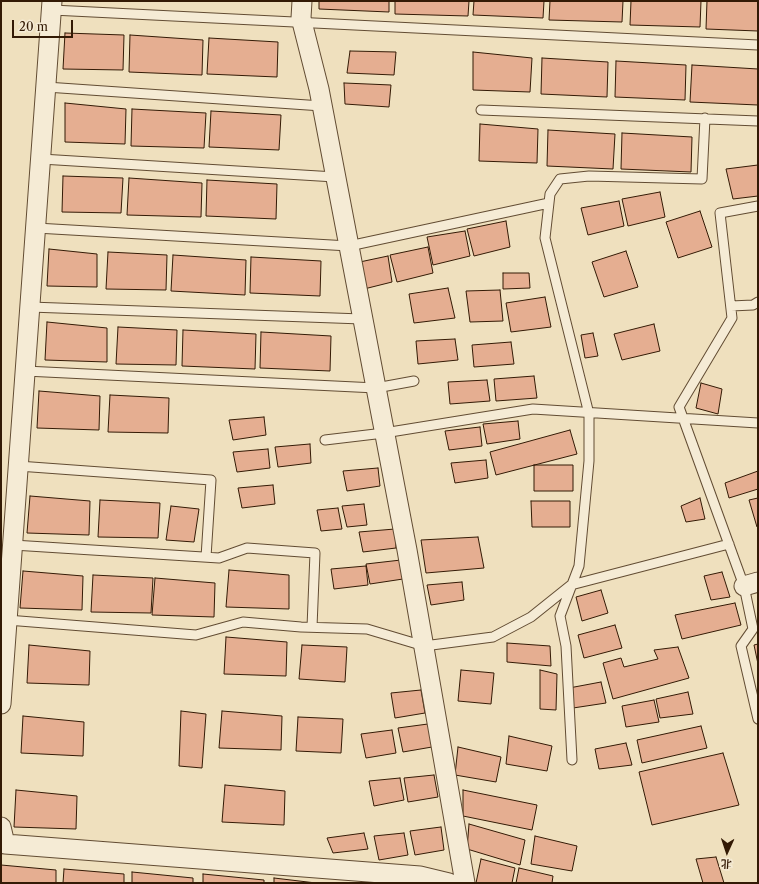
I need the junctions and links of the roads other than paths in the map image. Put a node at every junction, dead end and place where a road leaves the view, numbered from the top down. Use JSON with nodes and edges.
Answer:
{"nodes":[{"id":1,"x":302,"y":1,"type":"edge"},
{"id":2,"x":52,"y":5,"type":"edge"},
{"id":3,"x":302,"y":22,"type":"junction"},
{"id":4,"x":758,"y":45,"type":"edge"},
{"id":5,"x":46,"y":87,"type":"junction"},
{"id":6,"x":322,"y":106,"type":"junction"},
{"id":7,"x":481,"y":110,"type":"dead end"},
{"id":8,"x":705,"y":118,"type":"junction"},
{"id":9,"x":758,"y":121,"type":"edge"},
{"id":10,"x":41,"y":159,"type":"junction"},
{"id":11,"x":335,"y":177,"type":"junction"},
{"id":12,"x":549,"y":203,"type":"junction"},
{"id":13,"x":758,"y":206,"type":"edge"},
{"id":14,"x":36,"y":228,"type":"junction"},
{"id":15,"x":349,"y":246,"type":"junction"},
{"id":16,"x":758,"y":302,"type":"edge"},
{"id":17,"x":30,"y":306,"type":"junction"},
{"id":18,"x":731,"y":306,"type":"junction"},
{"id":19,"x":362,"y":319,"type":"junction"},
{"id":20,"x":25,"y":371,"type":"junction"},
{"id":21,"x":414,"y":381,"type":"dead end"},
{"id":22,"x":376,"y":388,"type":"junction"},
{"id":23,"x":589,"y":414,"type":"junction"},
{"id":24,"x":683,"y":418,"type":"junction"},
{"id":25,"x":758,"y":423,"type":"edge"},
{"id":26,"x":384,"y":434,"type":"junction"},
{"id":27,"x":325,"y":440,"type":"dead end"},
{"id":28,"x":18,"y":466,"type":"junction"},
{"id":29,"x":729,"y":544,"type":"junction"},
{"id":30,"x":13,"y":545,"type":"junction"},
{"id":31,"x":206,"y":557,"type":"junction"},
{"id":32,"x":751,"y":584,"type":"edge"},
{"id":33,"x":572,"y":585,"type":"junction"},
{"id":34,"x":7,"y":620,"type":"junction"},
{"id":35,"x":312,"y":627,"type":"junction"},
{"id":36,"x":424,"y":646,"type":"junction"},
{"id":37,"x":1,"y":704,"type":"edge"},
{"id":38,"x":758,"y":719,"type":"edge"},
{"id":39,"x":572,"y":760,"type":"dead end"},
{"id":40,"x":1,"y":827,"type":"edge"},
{"id":41,"x":449,"y":883,"type":"edge"},
{"id":42,"x":465,"y":883,"type":"edge"}],
"edges":[{"from":1,"to":3,"type":"street"},
{"from":2,"to":3,"type":"lane"},
{"from":2,"to":5,"type":"street"},
{"from":3,"to":4,"type":"lane"},
{"from":3,"to":6,"type":"street"},
{"from":5,"to":6,"type":"lane"},
{"from":5,"to":10,"type":"street"},
{"from":6,"to":11,"type":"street"},
{"from":7,"to":8,"type":"lane"},
{"from":8,"to":9,"type":"lane"},
{"from":8,"to":12,"type":"lane"},
{"from":10,"to":11,"type":"lane"},
{"from":10,"to":14,"type":"street"},
{"from":11,"to":15,"type":"street"},
{"from":12,"to":15,"type":"lane"},
{"from":12,"to":23,"type":"lane"},
{"from":13,"to":18,"type":"lane"},
{"from":14,"to":15,"type":"lane"},
{"from":14,"to":17,"type":"street"},
{"from":15,"to":19,"type":"street"},
{"from":16,"to":18,"type":"lane"},
{"from":17,"to":19,"type":"lane"},
{"from":17,"to":20,"type":"street"},
{"from":18,"to":24,"type":"lane"},
{"from":19,"to":22,"type":"street"},
{"from":20,"to":22,"type":"lane"},
{"from":20,"to":28,"type":"street"},
{"from":21,"to":22,"type":"lane"},
{"from":22,"to":26,"type":"street"},
{"from":23,"to":24,"type":"lane"},
{"from":23,"to":26,"type":"lane"},
{"from":23,"to":33,"type":"lane"},
{"from":24,"to":25,"type":"lane"},
{"from":24,"to":29,"type":"lane"},
{"from":26,"to":27,"type":"lane"},
{"from":26,"to":36,"type":"street"},
{"from":28,"to":30,"type":"street"},
{"from":28,"to":31,"type":"lane"},
{"from":29,"to":32,"type":"lane"},
{"from":29,"to":33,"type":"lane"},
{"from":30,"to":31,"type":"lane"},
{"from":30,"to":34,"type":"street"},
{"from":31,"to":35,"type":"lane"},
{"from":32,"to":38,"type":"lane"},
{"from":33,"to":36,"type":"lane"},
{"from":33,"to":39,"type":"lane"},
{"from":34,"to":35,"type":"lane"},
{"from":34,"to":37,"type":"street"},
{"from":35,"to":36,"type":"lane"},
{"from":36,"to":42,"type":"street"},
{"from":40,"to":41,"type":"street"}]}
